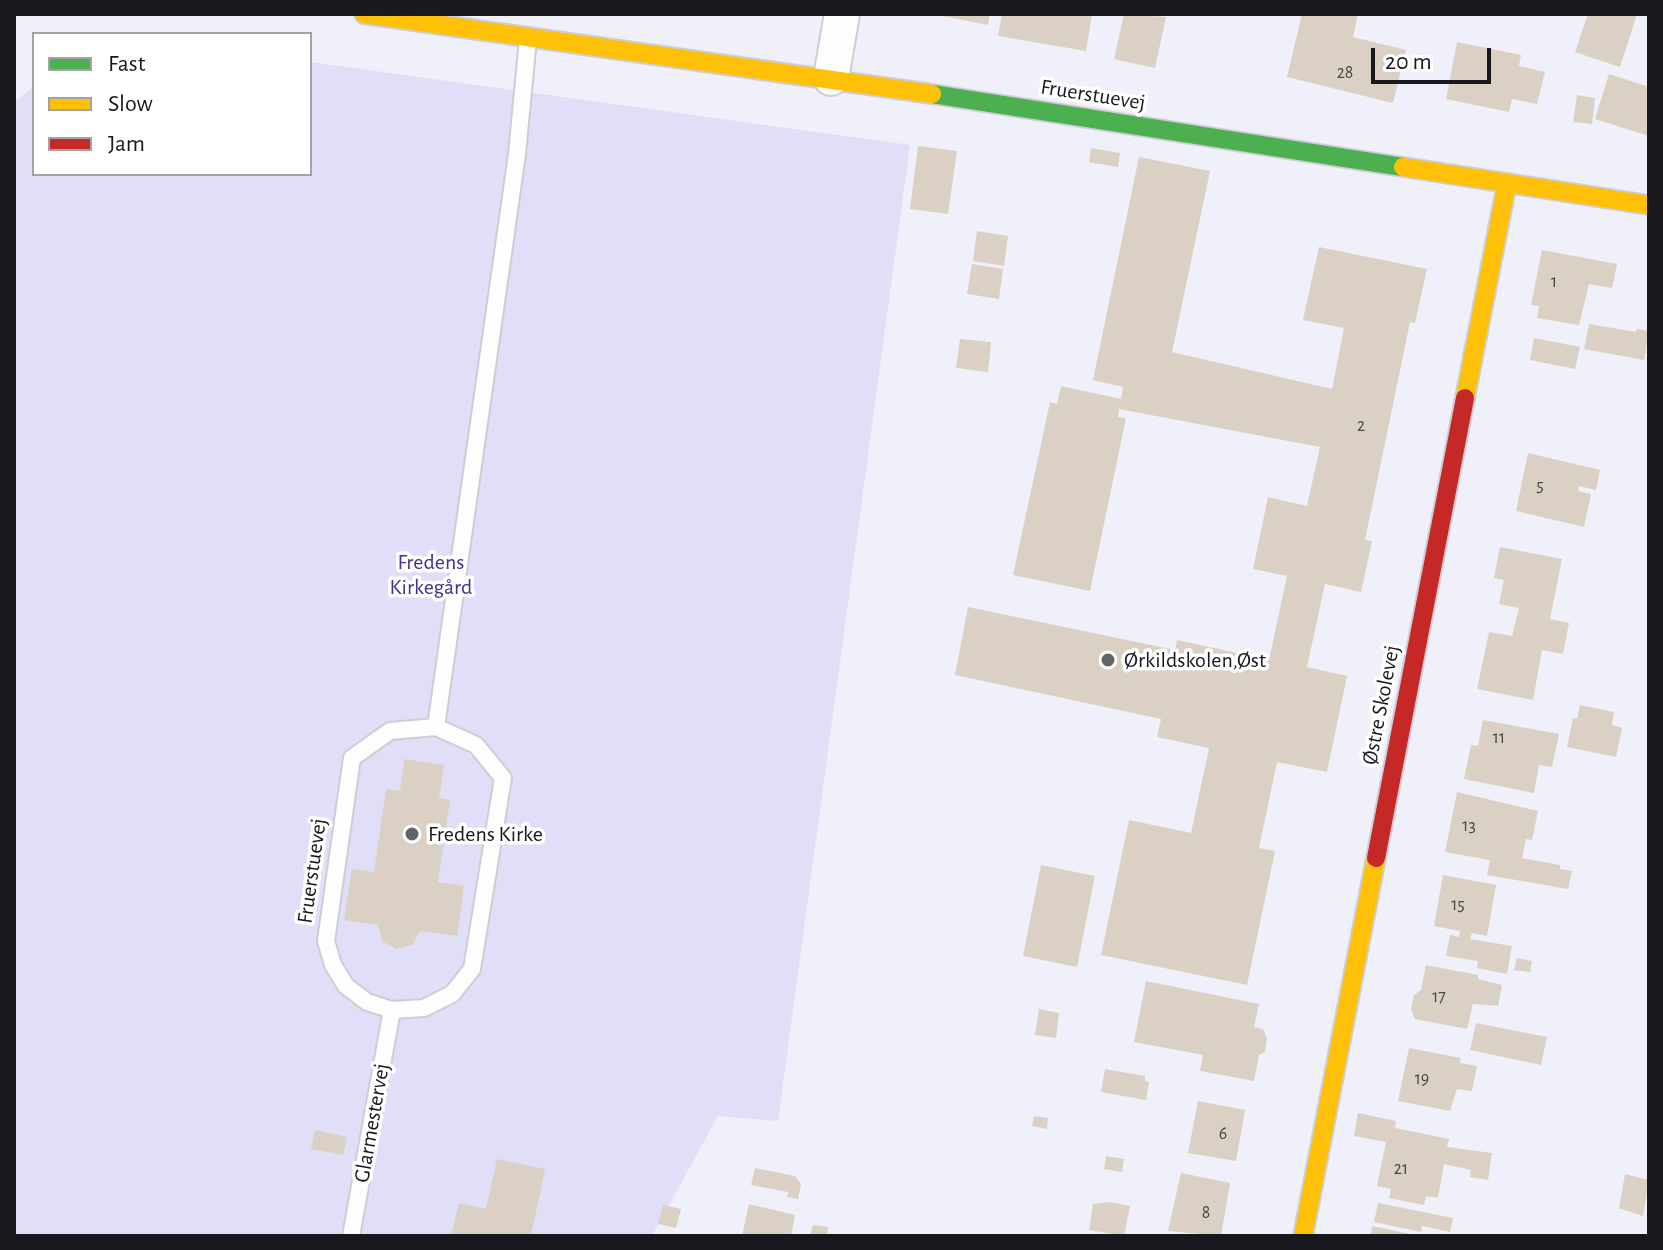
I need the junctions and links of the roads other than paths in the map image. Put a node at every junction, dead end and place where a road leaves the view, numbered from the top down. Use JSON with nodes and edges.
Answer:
{"nodes":[{"id":1,"x":364,"y":14,"type":"edge"},
{"id":2,"x":842,"y":14,"type":"edge"},
{"id":3,"x":528,"y":39,"type":"junction"},
{"id":4,"x":831,"y":78,"type":"junction"},
{"id":5,"x":1507,"y":183,"type":"junction"},
{"id":6,"x":1649,"y":205,"type":"edge"},
{"id":7,"x":436,"y":727,"type":"junction"},
{"id":8,"x":392,"y":1010,"type":"junction"},
{"id":9,"x":351,"y":1236,"type":"edge"},
{"id":10,"x":1303,"y":1236,"type":"edge"}],
"edges":[{"from":1,"to":3,"type":"street","name":"Fruerstuevej"},
{"from":2,"to":4,"type":"street"},
{"from":3,"to":4,"type":"street","name":"Fruerstuevej"},
{"from":3,"to":7,"type":"lane"},
{"from":4,"to":5,"type":"street","name":"Fruerstuevej"},
{"from":5,"to":6,"type":"street","name":"Fruerstuevej"},
{"from":5,"to":10,"type":"street","name":"Østre Skolevej"},
{"from":7,"to":8,"type":"lane","name":"Fruerstuevej"},
{"from":7,"to":8,"type":"lane","name":"Fruerstuevej"},
{"from":8,"to":9,"type":"lane","name":"Glarmestervej"}]}
